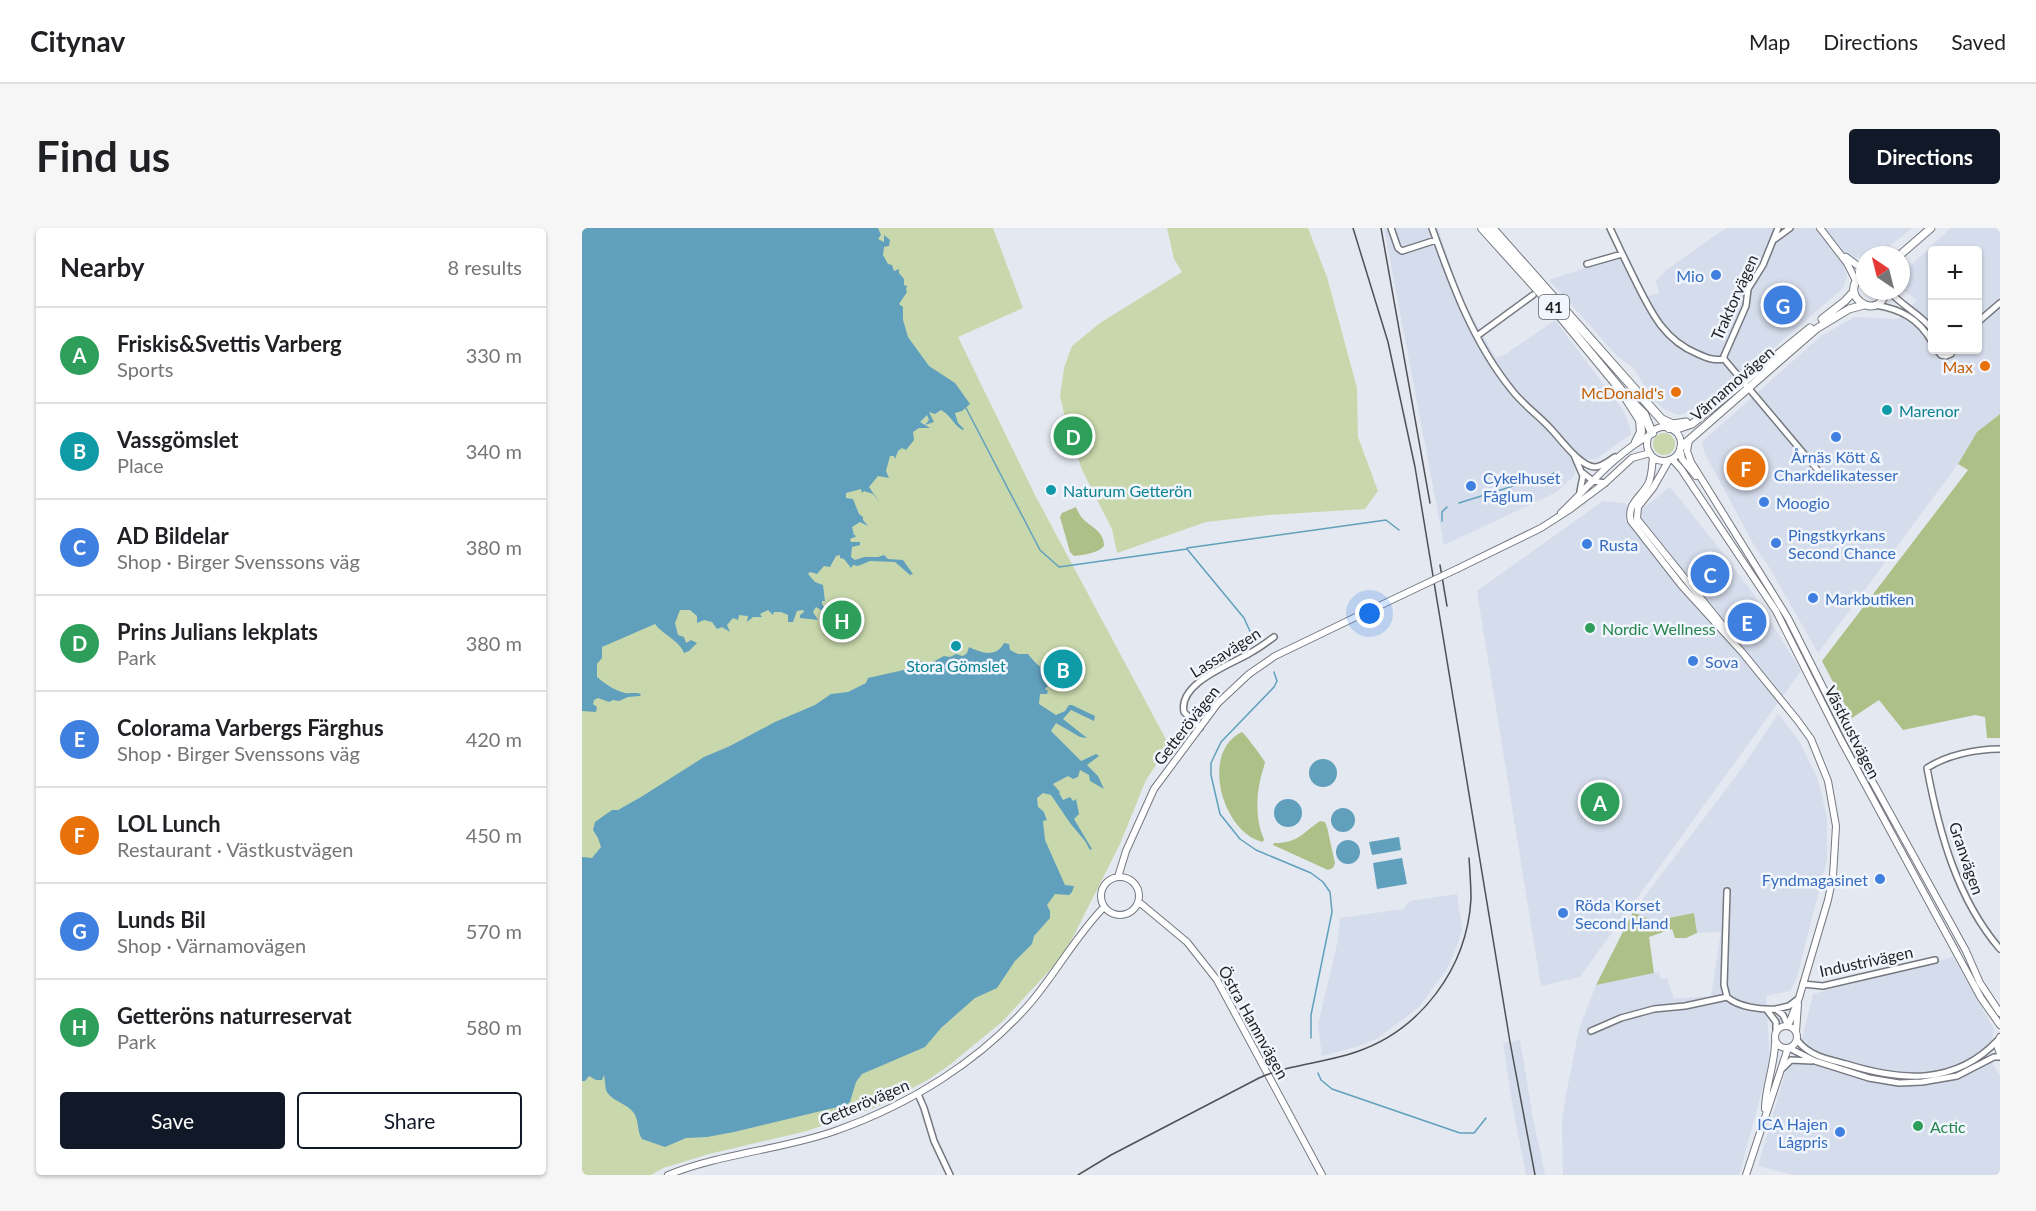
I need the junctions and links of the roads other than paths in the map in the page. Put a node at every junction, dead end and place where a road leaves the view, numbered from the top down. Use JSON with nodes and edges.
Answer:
{"nodes":[{"id":1,"x":1391,"y":228,"type":"edge"},
{"id":2,"x":1432,"y":228,"type":"edge"},
{"id":3,"x":1482,"y":228,"type":"edge"},
{"id":4,"x":1492,"y":228,"type":"edge"},
{"id":5,"x":1610,"y":228,"type":"edge"},
{"id":6,"x":1778,"y":228,"type":"edge"},
{"id":7,"x":1790,"y":228,"type":"edge"},
{"id":8,"x":1820,"y":228,"type":"edge"},
{"id":9,"x":1931,"y":228,"type":"edge"},
{"id":10,"x":1436,"y":240,"type":"junction"},
{"id":11,"x":1774,"y":240,"type":"junction"},
{"id":12,"x":1910,"y":247,"type":"edge"},
{"id":13,"x":1839,"y":251,"type":"junction"},
{"id":14,"x":1622,"y":254,"type":"junction"},
{"id":15,"x":1587,"y":264,"type":"dead end"},
{"id":16,"x":1856,"y":265,"type":"edge"},
{"id":17,"x":1856,"y":281,"type":"joint"},
{"id":18,"x":1854,"y":291,"type":"junction"},
{"id":19,"x":1533,"y":295,"type":"dead end"},
{"id":20,"x":1882,"y":300,"type":"edge"},
{"id":21,"x":1899,"y":300,"type":"edge"},
{"id":22,"x":2000,"y":303,"type":"edge"},
{"id":23,"x":1864,"y":305,"type":"junction"},
{"id":24,"x":1875,"y":305,"type":"junction"},
{"id":25,"x":1982,"y":318,"type":"edge"},
{"id":26,"x":1928,"y":325,"type":"edge"},
{"id":27,"x":1477,"y":336,"type":"junction"},
{"id":28,"x":1928,"y":336,"type":"edge"},
{"id":29,"x":1724,"y":359,"type":"junction"},
{"id":30,"x":1745,"y":385,"type":"junction"},
{"id":31,"x":1621,"y":390,"type":"junction"},
{"id":32,"x":1719,"y":401,"type":"junction"},
{"id":33,"x":1655,"y":414,"type":"junction"},
{"id":34,"x":1671,"y":429,"type":"junction"},
{"id":35,"x":1651,"y":434,"type":"junction"},
{"id":36,"x":1689,"y":440,"type":"junction"},
{"id":37,"x":1633,"y":445,"type":"junction"},
{"id":38,"x":1680,"y":449,"type":"junction"},
{"id":39,"x":1573,"y":454,"type":"junction"},
{"id":40,"x":1652,"y":455,"type":"junction"},
{"id":41,"x":1670,"y":460,"type":"junction"},
{"id":42,"x":1588,"y":466,"type":"junction"},
{"id":43,"x":1582,"y":471,"type":"junction"},
{"id":44,"x":1821,"y":474,"type":"dead end"},
{"id":45,"x":1598,"y":482,"type":"junction"},
{"id":46,"x":1580,"y":493,"type":"junction"},
{"id":47,"x":1713,"y":498,"type":"junction"},
{"id":48,"x":1551,"y":521,"type":"junction"},
{"id":49,"x":1274,"y":637,"type":"dead end"},
{"id":50,"x":1742,"y":652,"type":"junction"},
{"id":51,"x":1200,"y":728,"type":"junction"},
{"id":52,"x":2000,"y":748,"type":"edge"},
{"id":53,"x":1118,"y":877,"type":"junction"},
{"id":54,"x":1727,"y":891,"type":"dead end"},
{"id":55,"x":1138,"y":902,"type":"junction"},
{"id":56,"x":1104,"y":907,"type":"junction"},
{"id":57,"x":2000,"y":949,"type":"edge"},
{"id":58,"x":1935,"y":960,"type":"dead end"},
{"id":59,"x":1803,"y":984,"type":"junction"},
{"id":60,"x":1726,"y":997,"type":"junction"},
{"id":61,"x":1799,"y":998,"type":"junction"},
{"id":62,"x":1767,"y":1010,"type":"junction"},
{"id":63,"x":1776,"y":1010,"type":"junction"},
{"id":64,"x":2000,"y":1013,"type":"edge"},
{"id":65,"x":2000,"y":1024,"type":"edge"},
{"id":66,"x":1788,"y":1026,"type":"junction"},
{"id":67,"x":1591,"y":1031,"type":"dead end"},
{"id":68,"x":1776,"y":1031,"type":"junction"},
{"id":69,"x":1796,"y":1032,"type":"junction"},
{"id":70,"x":1999,"y":1039,"type":"edge"},
{"id":71,"x":1797,"y":1040,"type":"junction"},
{"id":72,"x":1775,"y":1041,"type":"junction"},
{"id":73,"x":1788,"y":1048,"type":"junction"},
{"id":74,"x":2000,"y":1056,"type":"edge"},
{"id":75,"x":1815,"y":1061,"type":"junction"},
{"id":76,"x":1778,"y":1077,"type":"junction"},
{"id":77,"x":918,"y":1094,"type":"junction"},
{"id":78,"x":1765,"y":1111,"type":"junction"},
{"id":79,"x":668,"y":1175,"type":"edge"},
{"id":80,"x":950,"y":1175,"type":"edge"},
{"id":81,"x":1322,"y":1175,"type":"edge"},
{"id":82,"x":1746,"y":1175,"type":"edge"}],
"edges":[{"from":1,"to":10,"type":"street"},
{"from":2,"to":10,"type":"street"},
{"from":3,"to":31,"type":"main road","number":"41"},
{"from":4,"to":33,"type":"main road","number":"41"},
{"from":5,"to":14,"type":"street"},
{"from":6,"to":11,"type":"street","name":"Traktorvägen"},
{"from":7,"to":11,"type":"street","name":"Traktorvägen"},
{"from":8,"to":13,"type":"street"},
{"from":9,"to":12,"type":"main road"},
{"from":10,"to":27,"type":"street"},
{"from":11,"to":29,"type":"street","name":"Traktorvägen"},
{"from":13,"to":16,"type":"street"},
{"from":13,"to":17,"type":"street"},
{"from":14,"to":15,"type":"street"},
{"from":14,"to":29,"type":"street"},
{"from":17,"to":18,"type":"main road"},
{"from":18,"to":23,"type":"main road"},
{"from":18,"to":30,"type":"main road","name":"Värnamovägen"},
{"from":19,"to":27,"type":"street"},
{"from":20,"to":24,"type":"main road"},
{"from":21,"to":26,"type":"street"},
{"from":22,"to":25,"type":"street"},
{"from":23,"to":24,"type":"main road"},
{"from":23,"to":30,"type":"main road","name":"Värnamovägen"},
{"from":24,"to":28,"type":"street"},
{"from":27,"to":39,"type":"street"},
{"from":29,"to":30,"type":"street","name":"Traktorvägen"},
{"from":30,"to":32,"type":"main road","name":"Värnamovägen"},
{"from":30,"to":36,"type":"main road","name":"Värnamovägen"},
{"from":30,"to":44,"type":"street","name":"Traktorvägen"},
{"from":31,"to":35,"type":"main road","number":"41"},
{"from":31,"to":37,"type":"main road","number":"41"},
{"from":32,"to":33,"type":"main road","name":"Värnamovägen"},
{"from":32,"to":34,"type":"main road","name":"Värnamovägen"},
{"from":33,"to":34,"type":"main road","number":"41"},
{"from":34,"to":35,"type":"street"},
{"from":34,"to":38,"type":"street","number":"41"},
{"from":35,"to":37,"type":"street","name":"Getterövägen"},
{"from":35,"to":40,"type":"street","number":"41"},
{"from":36,"to":38,"type":"main road","name":"Värnamovägen"},
{"from":36,"to":47,"type":"street","name":"Västkustvägen"},
{"from":37,"to":42,"type":"street"},
{"from":37,"to":45,"type":"street","name":"Getterövägen"},
{"from":38,"to":41,"type":"street"},
{"from":38,"to":47,"type":"street","name":"Västkustvägen"},
{"from":39,"to":42,"type":"street"},
{"from":39,"to":43,"type":"street"},
{"from":40,"to":41,"type":"street"},
{"from":40,"to":45,"type":"street","name":"Getterövägen"},
{"from":40,"to":50,"type":"street"},
{"from":41,"to":50,"type":"street"},
{"from":41,"to":65,"type":"street","name":"Västkustvägen"},
{"from":42,"to":45,"type":"street"},
{"from":43,"to":45,"type":"street"},
{"from":43,"to":46,"type":"street"},
{"from":45,"to":46,"type":"street","name":"Getterövägen"},
{"from":45,"to":48,"type":"street","name":"Getterövägen"},
{"from":46,"to":48,"type":"street","name":"Getterövägen"},
{"from":47,"to":64,"type":"street","name":"Västkustvägen"},
{"from":48,"to":51,"type":"street","name":"Getterövägen","bridge":true},
{"from":49,"to":51,"type":"street","name":"Lassavägen"},
{"from":50,"to":59,"type":"street"},
{"from":51,"to":53,"type":"street","name":"Getterövägen"},
{"from":52,"to":57,"type":"street","name":"Granvägen"},
{"from":53,"to":55,"type":"street"},
{"from":53,"to":56,"type":"street"},
{"from":54,"to":60,"type":"street"},
{"from":55,"to":56,"type":"street"},
{"from":55,"to":81,"type":"street","name":"Östra Hamnvägen"},
{"from":56,"to":77,"type":"street","name":"Getterövägen"},
{"from":58,"to":59,"type":"street","name":"Industrivägen"},
{"from":59,"to":61,"type":"street"},
{"from":60,"to":62,"type":"street"},
{"from":60,"to":67,"type":"street"},
{"from":61,"to":63,"type":"street"},
{"from":61,"to":66,"type":"street"},
{"from":61,"to":69,"type":"street"},
{"from":62,"to":63,"type":"street"},
{"from":62,"to":68,"type":"street"},
{"from":63,"to":66,"type":"street"},
{"from":66,"to":68,"type":"street"},
{"from":66,"to":69,"type":"street"},
{"from":68,"to":72,"type":"street"},
{"from":69,"to":71,"type":"street"},
{"from":70,"to":71,"type":"street"},
{"from":70,"to":74,"type":"street"},
{"from":71,"to":73,"type":"street"},
{"from":72,"to":73,"type":"street"},
{"from":72,"to":78,"type":"street"},
{"from":73,"to":75,"type":"street"},
{"from":73,"to":76,"type":"street"},
{"from":74,"to":75,"type":"street"},
{"from":75,"to":76,"type":"street"},
{"from":76,"to":78,"type":"street"},
{"from":77,"to":79,"type":"street","name":"Getterövägen"},
{"from":77,"to":80,"type":"street"},
{"from":78,"to":82,"type":"street"}]}
